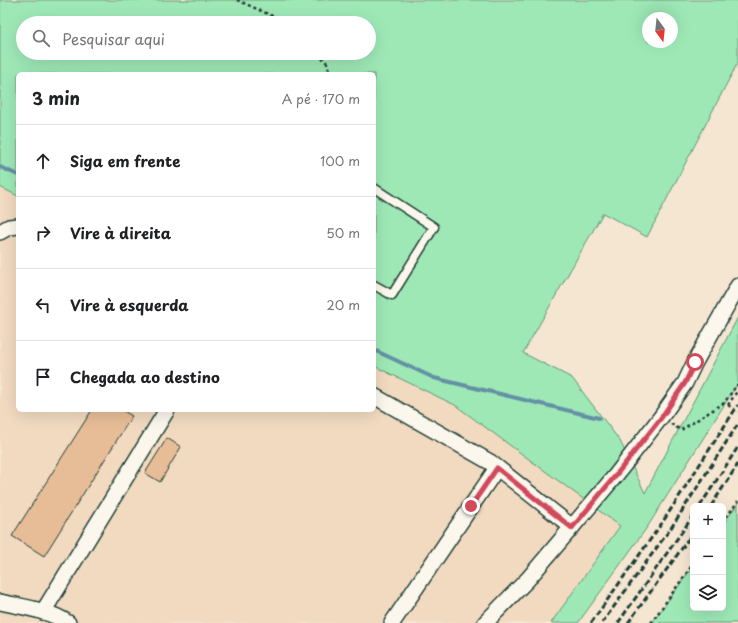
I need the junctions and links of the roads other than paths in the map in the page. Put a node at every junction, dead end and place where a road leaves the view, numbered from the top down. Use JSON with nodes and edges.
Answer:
{"nodes":[{"id":1,"x":376,"y":189,"type":"edge"},
{"id":2,"x":16,"y":226,"type":"edge"},
{"id":3,"x":0,"y":232,"type":"edge"},
{"id":4,"x":376,"y":286,"type":"edge"},
{"id":5,"x":738,"y":286,"type":"edge"},
{"id":6,"x":376,"y":397,"type":"edge"},
{"id":7,"x":166,"y":412,"type":"edge"},
{"id":8,"x":497,"y":468,"type":"junction"},
{"id":9,"x":572,"y":528,"type":"junction"},
{"id":10,"x":0,"y":602,"type":"edge"},
{"id":11,"x":43,"y":612,"type":"junction"},
{"id":12,"x":68,"y":623,"type":"edge"},
{"id":13,"x":392,"y":623,"type":"edge"},
{"id":14,"x":485,"y":623,"type":"edge"}],
"edges":[{"from":1,"to":4,"type":"lane"},
{"from":2,"to":3,"type":"street"},
{"from":5,"to":9,"type":"street"},
{"from":6,"to":8,"type":"street"},
{"from":7,"to":11,"type":"street"},
{"from":8,"to":9,"type":"street"},
{"from":8,"to":13,"type":"street"},
{"from":9,"to":14,"type":"street"},
{"from":10,"to":11,"type":"street"},
{"from":11,"to":12,"type":"street"}]}
